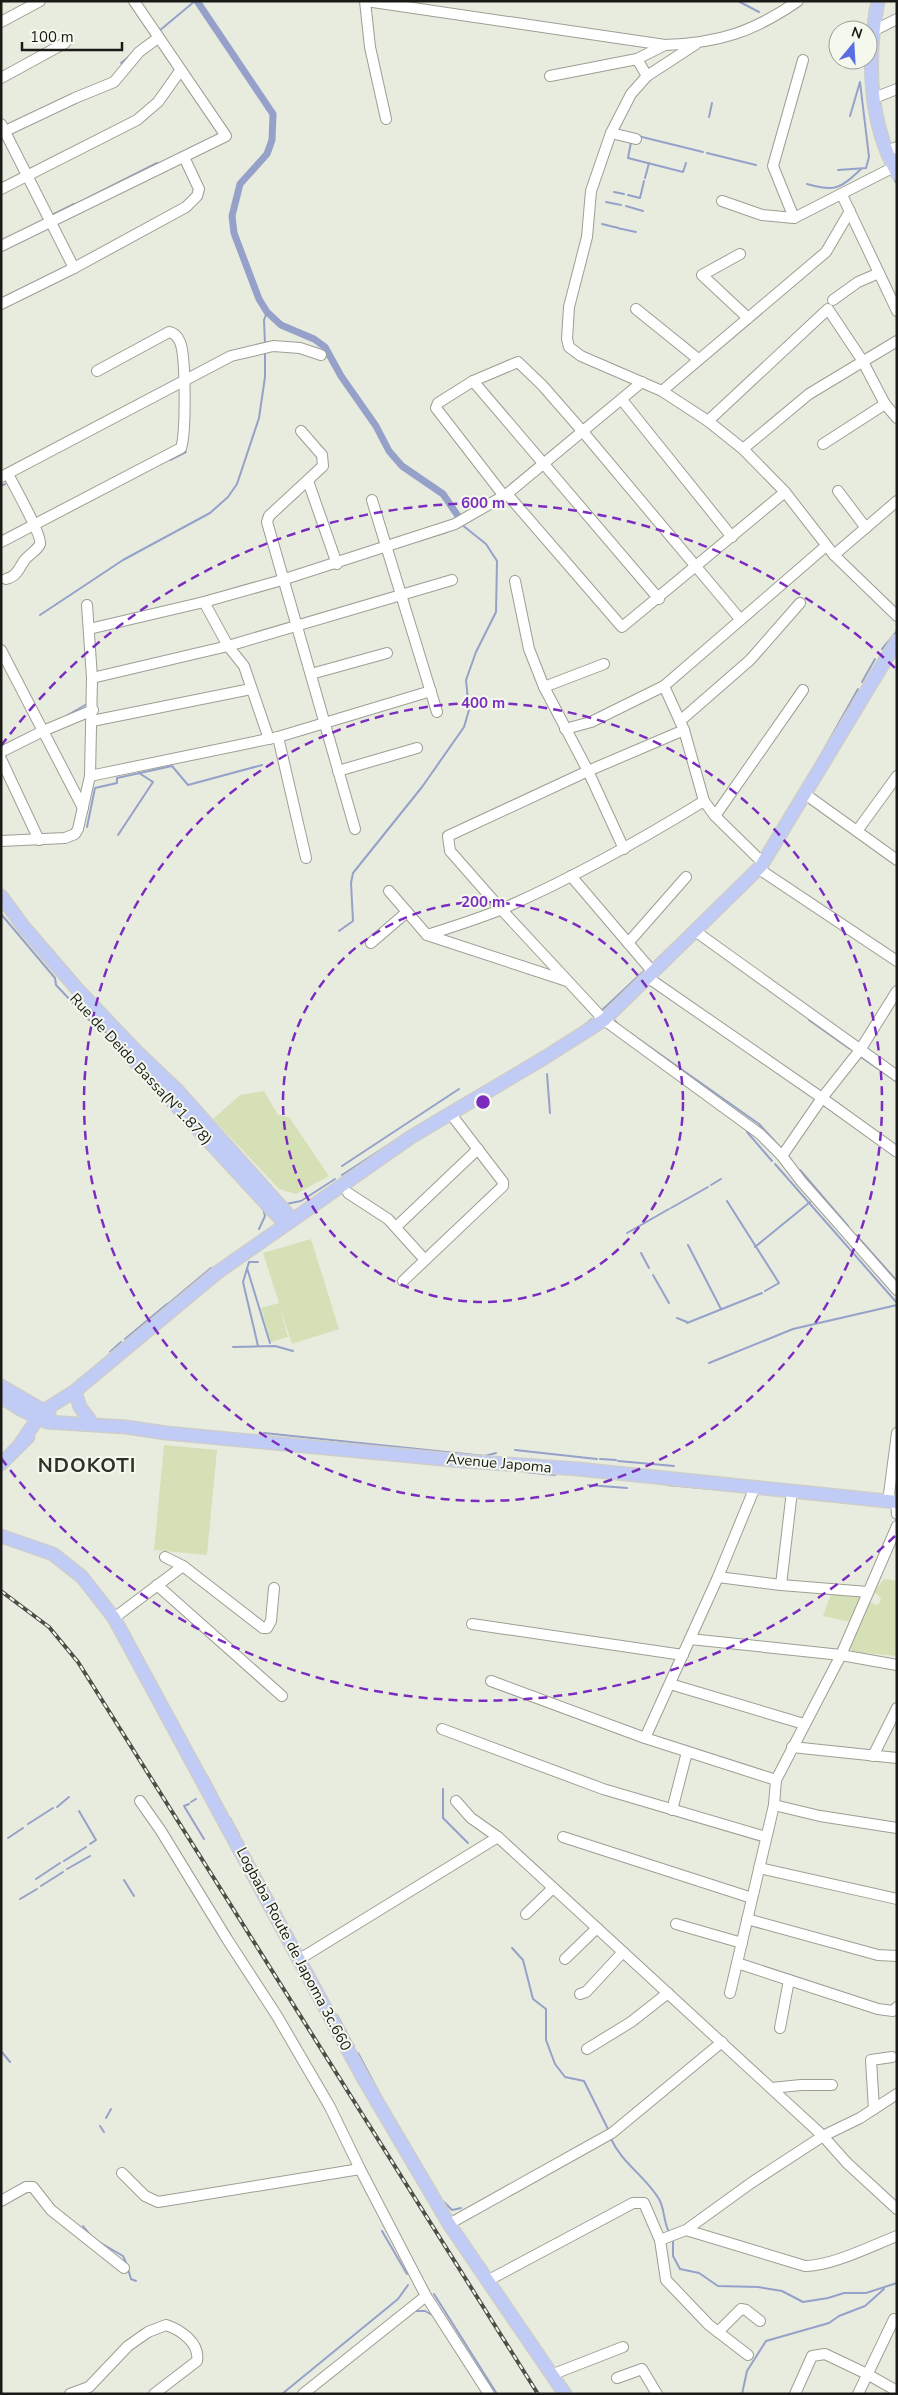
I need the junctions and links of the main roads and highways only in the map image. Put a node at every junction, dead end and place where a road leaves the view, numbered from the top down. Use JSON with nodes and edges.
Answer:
{"nodes":[{"id":1,"x":878,"y":1,"type":"edge"},
{"id":2,"x":892,"y":149,"type":"edge"},
{"id":3,"x":895,"y":170,"type":"edge"},
{"id":4,"x":897,"y":641,"type":"edge"},
{"id":5,"x":1,"y":896,"type":"edge"},
{"id":6,"x":1,"y":910,"type":"edge"},
{"id":7,"x":288,"y":1222,"type":"junction"},
{"id":8,"x":1,"y":1386,"type":"edge"},
{"id":9,"x":75,"y":1391,"type":"junction"},
{"id":10,"x":1,"y":1397,"type":"edge"},
{"id":11,"x":22,"y":1410,"type":"junction"},
{"id":12,"x":45,"y":1416,"type":"junction"},
{"id":13,"x":89,"y":1419,"type":"junction"},
{"id":14,"x":102,"y":1425,"type":"junction"},
{"id":15,"x":22,"y":1442,"type":"junction"},
{"id":16,"x":1,"y":1464,"type":"edge"},
{"id":17,"x":894,"y":1499,"type":"edge"},
{"id":18,"x":1,"y":1536,"type":"edge"},
{"id":19,"x":565,"y":2394,"type":"edge"}],
"edges":[{"from":1,"to":2,"type":"main road"},
{"from":2,"to":3,"type":"main road"},
{"from":4,"to":7,"type":"main road"},
{"from":5,"to":7,"type":"main road"},
{"from":6,"to":7,"type":"main road","name":"Rue de Deido Bassa(N°1.878)"},
{"from":7,"to":9,"type":"main road"},
{"from":8,"to":12,"type":"main road","name":"Avenue Japoma"},
{"from":9,"to":12,"type":"main road"},
{"from":9,"to":13,"type":"main road"},
{"from":10,"to":11,"type":"main road","name":"Avenue Japoma"},
{"from":11,"to":12,"type":"main road","name":"Avenue Japoma"},
{"from":11,"to":15,"type":"main road"},
{"from":12,"to":13,"type":"main road","name":"Avenue Japoma"},
{"from":12,"to":14,"type":"main road","name":"Avenue Japoma"},
{"from":12,"to":15,"type":"main road"},
{"from":13,"to":14,"type":"main road","name":"Avenue Japoma"},
{"from":14,"to":17,"type":"main road","name":"Avenue Japoma"},
{"from":15,"to":16,"type":"main road"},
{"from":18,"to":19,"type":"main road","name":"Logbaba Route de Japoma 3c.660"}]}
